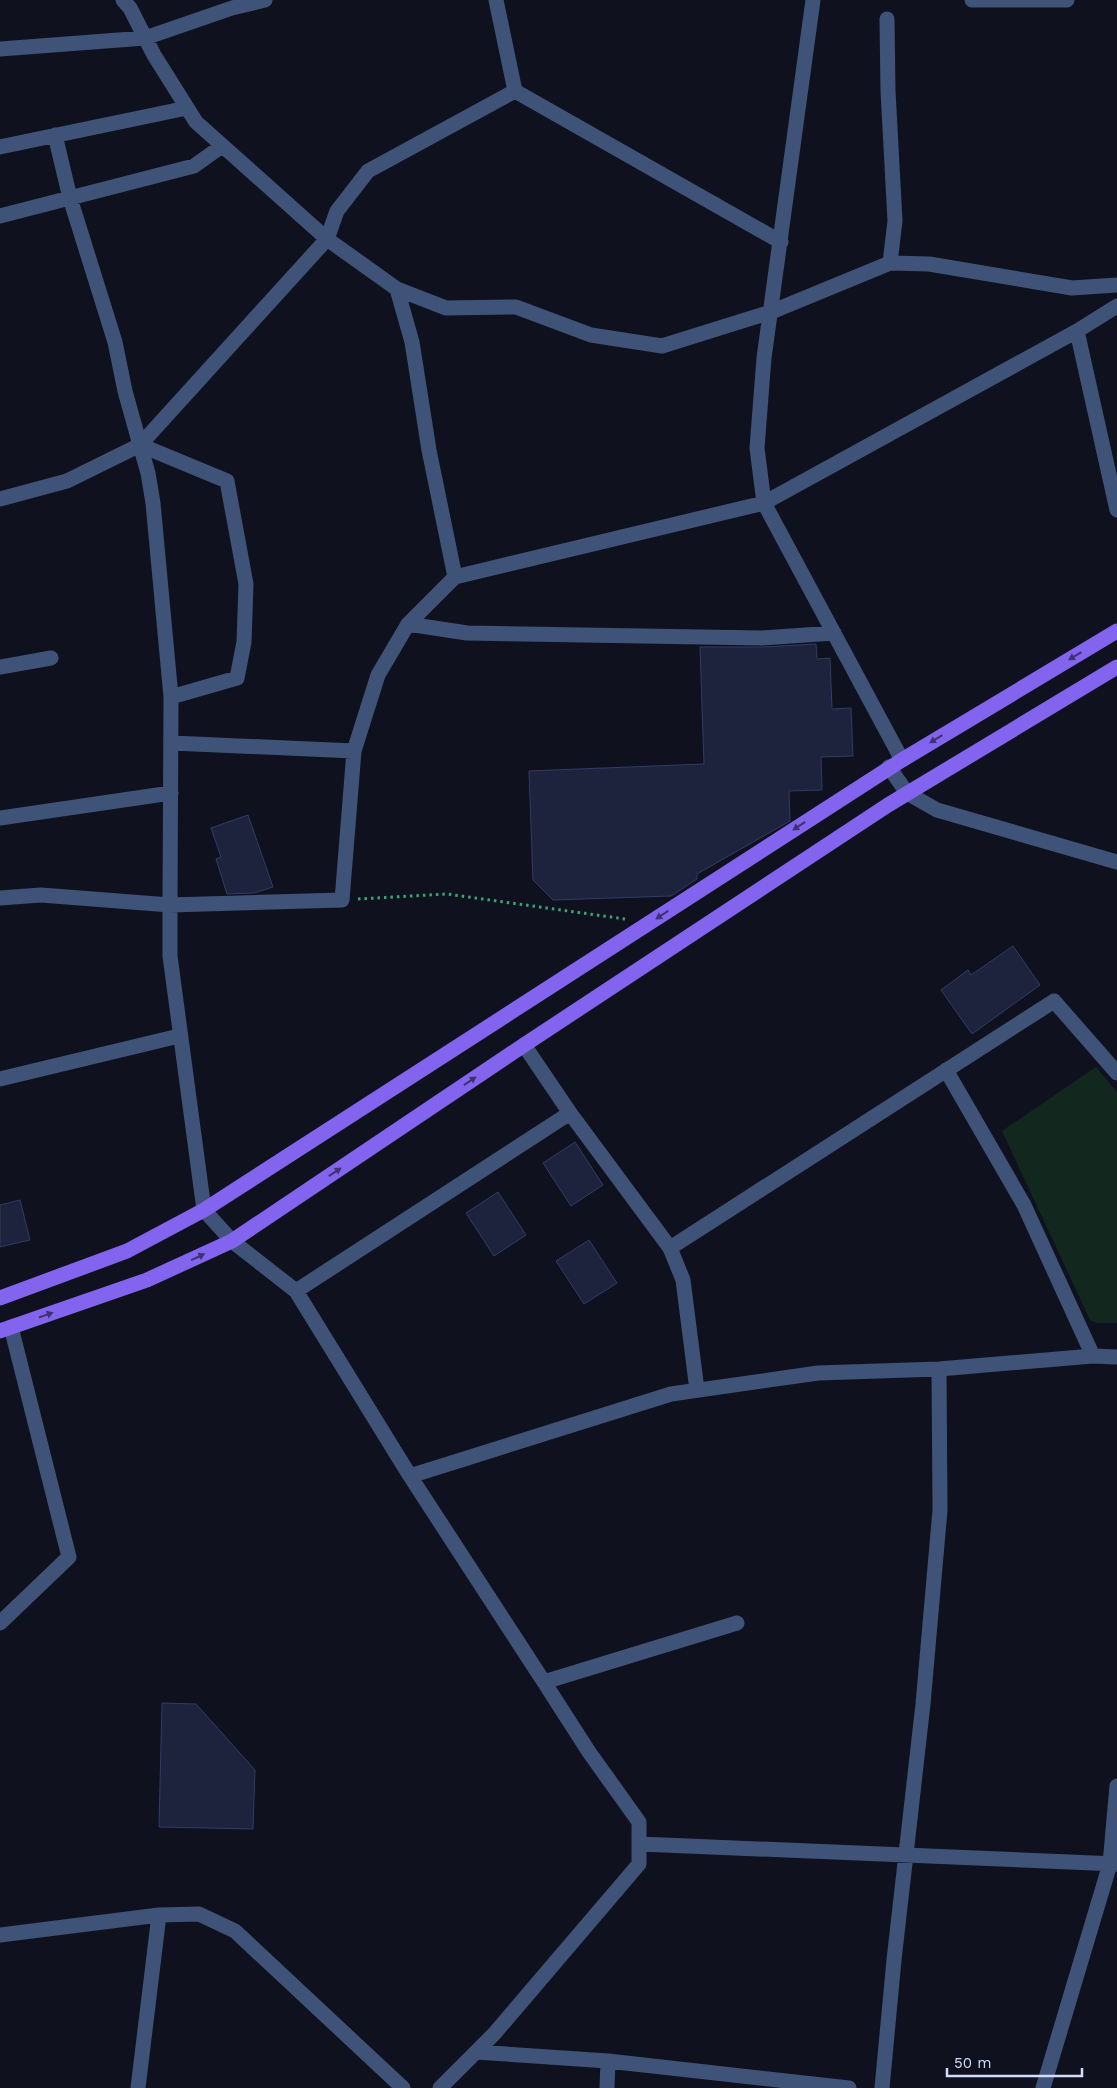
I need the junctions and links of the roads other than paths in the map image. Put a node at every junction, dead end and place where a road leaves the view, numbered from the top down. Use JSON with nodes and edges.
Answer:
{"nodes":[{"id":1,"x":123,"y":0,"type":"edge"},
{"id":2,"x":265,"y":0,"type":"edge"},
{"id":3,"x":496,"y":0,"type":"edge"},
{"id":4,"x":813,"y":0,"type":"edge"},
{"id":5,"x":972,"y":0,"type":"edge"},
{"id":6,"x":986,"y":0,"type":"edge"},
{"id":7,"x":1067,"y":0,"type":"edge"},
{"id":8,"x":888,"y":19,"type":"dead end"},
{"id":9,"x":145,"y":38,"type":"junction"},
{"id":10,"x":0,"y":49,"type":"edge"},
{"id":11,"x":515,"y":91,"type":"junction"},
{"id":12,"x":187,"y":108,"type":"junction"},
{"id":13,"x":55,"y":135,"type":"junction"},
{"id":14,"x":222,"y":146,"type":"junction"},
{"id":15,"x":0,"y":147,"type":"edge"},
{"id":16,"x":70,"y":198,"type":"junction"},
{"id":17,"x":0,"y":216,"type":"edge"},
{"id":18,"x":327,"y":239,"type":"junction"},
{"id":19,"x":781,"y":242,"type":"junction"},
{"id":20,"x":890,"y":263,"type":"junction"},
{"id":21,"x":1117,"y":285,"type":"edge"},
{"id":22,"x":397,"y":289,"type":"junction"},
{"id":23,"x":1117,"y":306,"type":"edge"},
{"id":24,"x":771,"y":312,"type":"junction"},
{"id":25,"x":1077,"y":331,"type":"junction"},
{"id":26,"x":140,"y":445,"type":"junction"},
{"id":27,"x":0,"y":499,"type":"edge"},
{"id":28,"x":764,"y":503,"type":"junction"},
{"id":29,"x":1117,"y":510,"type":"edge"},
{"id":30,"x":455,"y":577,"type":"junction"},
{"id":31,"x":408,"y":624,"type":"junction"},
{"id":32,"x":1117,"y":630,"type":"edge"},
{"id":33,"x":834,"y":633,"type":"junction"},
{"id":34,"x":52,"y":658,"type":"dead end"},
{"id":35,"x":0,"y":667,"type":"edge"},
{"id":36,"x":1117,"y":667,"type":"edge"},
{"id":37,"x":171,"y":697,"type":"junction"},
{"id":38,"x":172,"y":743,"type":"junction"},
{"id":39,"x":354,"y":752,"type":"junction"},
{"id":40,"x":896,"y":764,"type":"junction"},
{"id":41,"x":171,"y":793,"type":"junction"},
{"id":42,"x":907,"y":793,"type":"junction"},
{"id":43,"x":0,"y":818,"type":"edge"},
{"id":44,"x":1117,"y":862,"type":"edge"},
{"id":45,"x":0,"y":898,"type":"edge"},
{"id":46,"x":170,"y":905,"type":"junction"},
{"id":47,"x":179,"y":1036,"type":"junction"},
{"id":48,"x":524,"y":1045,"type":"junction"},
{"id":49,"x":1110,"y":1056,"type":"edge"},
{"id":50,"x":946,"y":1070,"type":"junction"},
{"id":51,"x":1117,"y":1073,"type":"edge"},
{"id":52,"x":0,"y":1079,"type":"edge"},
{"id":53,"x":570,"y":1113,"type":"junction"},
{"id":54,"x":204,"y":1210,"type":"junction"},
{"id":55,"x":232,"y":1241,"type":"junction"},
{"id":56,"x":670,"y":1248,"type":"junction"},
{"id":57,"x":296,"y":1292,"type":"junction"},
{"id":58,"x":0,"y":1298,"type":"edge"},
{"id":59,"x":5,"y":1329,"type":"edge"},
{"id":60,"x":1093,"y":1356,"type":"junction"},
{"id":61,"x":1117,"y":1357,"type":"edge"},
{"id":62,"x":939,"y":1369,"type":"junction"},
{"id":63,"x":697,"y":1390,"type":"junction"},
{"id":64,"x":410,"y":1476,"type":"junction"},
{"id":65,"x":0,"y":1623,"type":"edge"},
{"id":66,"x":737,"y":1623,"type":"dead end"},
{"id":67,"x":544,"y":1682,"type":"junction"},
{"id":68,"x":1117,"y":1786,"type":"edge"},
{"id":69,"x":640,"y":1844,"type":"junction"},
{"id":70,"x":906,"y":1856,"type":"junction"},
{"id":71,"x":1114,"y":1864,"type":"edge"},
{"id":72,"x":159,"y":1915,"type":"junction"},
{"id":73,"x":0,"y":1935,"type":"edge"},
{"id":74,"x":476,"y":2052,"type":"junction"},
{"id":75,"x":608,"y":2061,"type":"junction"},
{"id":76,"x":138,"y":2088,"type":"edge"},
{"id":77,"x":402,"y":2088,"type":"edge"},
{"id":78,"x":440,"y":2088,"type":"edge"},
{"id":79,"x":607,"y":2088,"type":"edge"},
{"id":80,"x":849,"y":2088,"type":"edge"},
{"id":81,"x":882,"y":2088,"type":"edge"},
{"id":82,"x":1043,"y":2088,"type":"edge"}],
"edges":[{"from":1,"to":9,"type":"street"},
{"from":2,"to":9,"type":"street"},
{"from":3,"to":11,"type":"street"},
{"from":4,"to":19,"type":"street"},
{"from":5,"to":6,"type":"street"},
{"from":6,"to":7,"type":"street"},
{"from":8,"to":20,"type":"street"},
{"from":9,"to":10,"type":"street"},
{"from":9,"to":12,"type":"street"},
{"from":11,"to":18,"type":"street"},
{"from":11,"to":19,"type":"street"},
{"from":12,"to":13,"type":"street"},
{"from":12,"to":14,"type":"street"},
{"from":13,"to":15,"type":"street"},
{"from":13,"to":16,"type":"street"},
{"from":14,"to":16,"type":"street"},
{"from":14,"to":18,"type":"street"},
{"from":16,"to":17,"type":"street"},
{"from":16,"to":26,"type":"street"},
{"from":18,"to":22,"type":"street"},
{"from":18,"to":26,"type":"street"},
{"from":19,"to":24,"type":"street"},
{"from":20,"to":21,"type":"street"},
{"from":20,"to":24,"type":"street"},
{"from":22,"to":24,"type":"street"},
{"from":22,"to":30,"type":"street"},
{"from":23,"to":25,"type":"street"},
{"from":24,"to":28,"type":"street"},
{"from":25,"to":28,"type":"street"},
{"from":25,"to":29,"type":"street"},
{"from":26,"to":27,"type":"street"},
{"from":26,"to":37,"type":"street"},
{"from":26,"to":37,"type":"street"},
{"from":28,"to":30,"type":"street"},
{"from":28,"to":33,"type":"street"},
{"from":30,"to":31,"type":"street"},
{"from":31,"to":33,"type":"street"},
{"from":31,"to":39,"type":"street"},
{"from":32,"to":40,"type":"main road","one_way":true},
{"from":33,"to":40,"type":"street"},
{"from":34,"to":35,"type":"street"},
{"from":36,"to":42,"type":"main road"},
{"from":37,"to":38,"type":"street"},
{"from":38,"to":39,"type":"street"},
{"from":38,"to":41,"type":"street"},
{"from":39,"to":46,"type":"street"},
{"from":40,"to":42,"type":"street"},
{"from":40,"to":54,"type":"main road","one_way":true},
{"from":41,"to":43,"type":"street"},
{"from":41,"to":46,"type":"street"},
{"from":42,"to":44,"type":"street"},
{"from":42,"to":48,"type":"main road"},
{"from":45,"to":46,"type":"street"},
{"from":46,"to":47,"type":"street"},
{"from":47,"to":52,"type":"street"},
{"from":47,"to":54,"type":"street"},
{"from":48,"to":53,"type":"street"},
{"from":55,"to":48,"type":"main road","one_way":true},
{"from":49,"to":50,"type":"street"},
{"from":49,"to":51,"type":"street"},
{"from":50,"to":56,"type":"street"},
{"from":50,"to":60,"type":"street"},
{"from":53,"to":56,"type":"street"},
{"from":53,"to":57,"type":"street"},
{"from":54,"to":55,"type":"street"},
{"from":54,"to":58,"type":"main road"},
{"from":55,"to":57,"type":"street"},
{"from":59,"to":55,"type":"main road","one_way":true},
{"from":56,"to":63,"type":"street"},
{"from":57,"to":64,"type":"street"},
{"from":59,"to":65,"type":"street"},
{"from":60,"to":61,"type":"street"},
{"from":60,"to":62,"type":"street"},
{"from":62,"to":63,"type":"street"},
{"from":62,"to":70,"type":"street"},
{"from":63,"to":64,"type":"street"},
{"from":64,"to":67,"type":"street"},
{"from":66,"to":67,"type":"street"},
{"from":67,"to":69,"type":"street"},
{"from":68,"to":71,"type":"street"},
{"from":69,"to":70,"type":"street"},
{"from":69,"to":74,"type":"street"},
{"from":70,"to":71,"type":"street"},
{"from":70,"to":81,"type":"street"},
{"from":71,"to":82,"type":"street"},
{"from":72,"to":73,"type":"street"},
{"from":72,"to":76,"type":"street"},
{"from":72,"to":77,"type":"street"},
{"from":74,"to":75,"type":"street"},
{"from":74,"to":78,"type":"street"},
{"from":75,"to":79,"type":"street"},
{"from":75,"to":80,"type":"street"}]}
